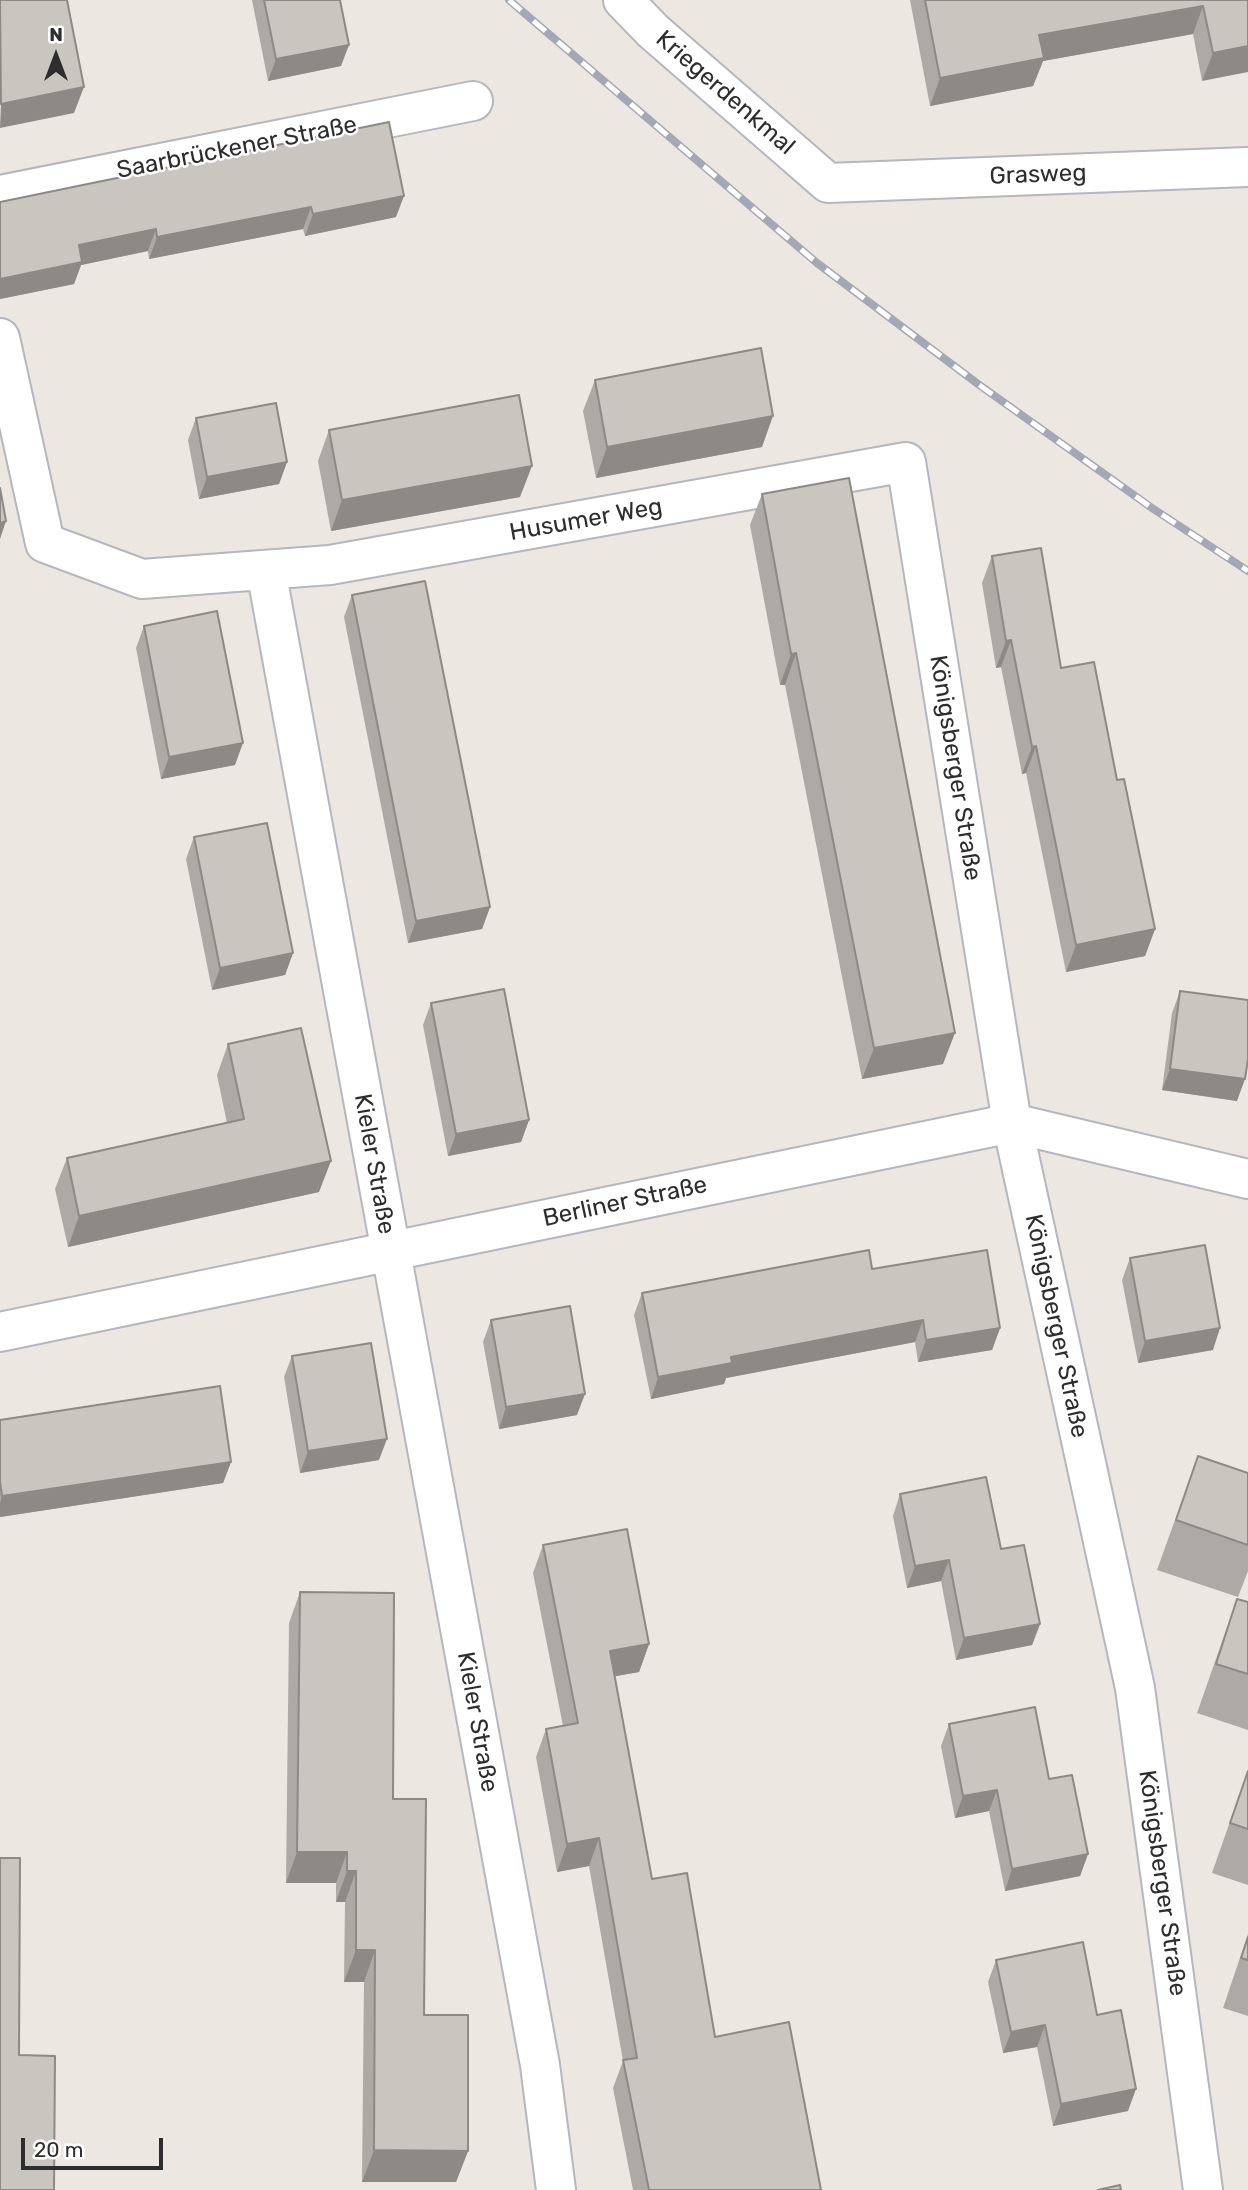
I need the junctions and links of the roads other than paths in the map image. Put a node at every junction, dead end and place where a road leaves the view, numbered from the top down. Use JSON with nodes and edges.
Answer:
{"nodes":[{"id":1,"x":623,"y":0,"type":"edge"},
{"id":2,"x":473,"y":101,"type":"dead end"},
{"id":3,"x":1248,"y":167,"type":"edge"},
{"id":4,"x":828,"y":183,"type":"joint"},
{"id":5,"x":0,"y":195,"type":"edge"},
{"id":6,"x":0,"y":338,"type":"edge"},
{"id":7,"x":906,"y":463,"type":"joint"},
{"id":8,"x":266,"y":570,"type":"junction"},
{"id":9,"x":1012,"y":1123,"type":"junction"},
{"id":10,"x":1248,"y":1179,"type":"edge"},
{"id":11,"x":390,"y":1250,"type":"junction"},
{"id":12,"x":0,"y":1332,"type":"edge"},
{"id":13,"x":556,"y":2190,"type":"edge"},
{"id":14,"x":1203,"y":2190,"type":"edge"}],
"edges":[{"from":1,"to":4,"type":"street","name":"Kriegerdenkmal"},
{"from":2,"to":5,"type":"street","name":"Saarbrückener Straße"},
{"from":3,"to":4,"type":"street","name":"Grasweg"},
{"from":6,"to":8,"type":"street"},
{"from":7,"to":8,"type":"street","name":"Husumer Weg"},
{"from":7,"to":9,"type":"street","name":"Königsberger Straße"},
{"from":8,"to":11,"type":"street","name":"Kieler Straße"},
{"from":9,"to":10,"type":"street","name":"Berliner Straße"},
{"from":9,"to":11,"type":"street","name":"Berliner Straße"},
{"from":9,"to":14,"type":"street","name":"Königsberger Straße"},
{"from":11,"to":12,"type":"street","name":"Berliner Straße"},
{"from":11,"to":13,"type":"street","name":"Kieler Straße"}]}
